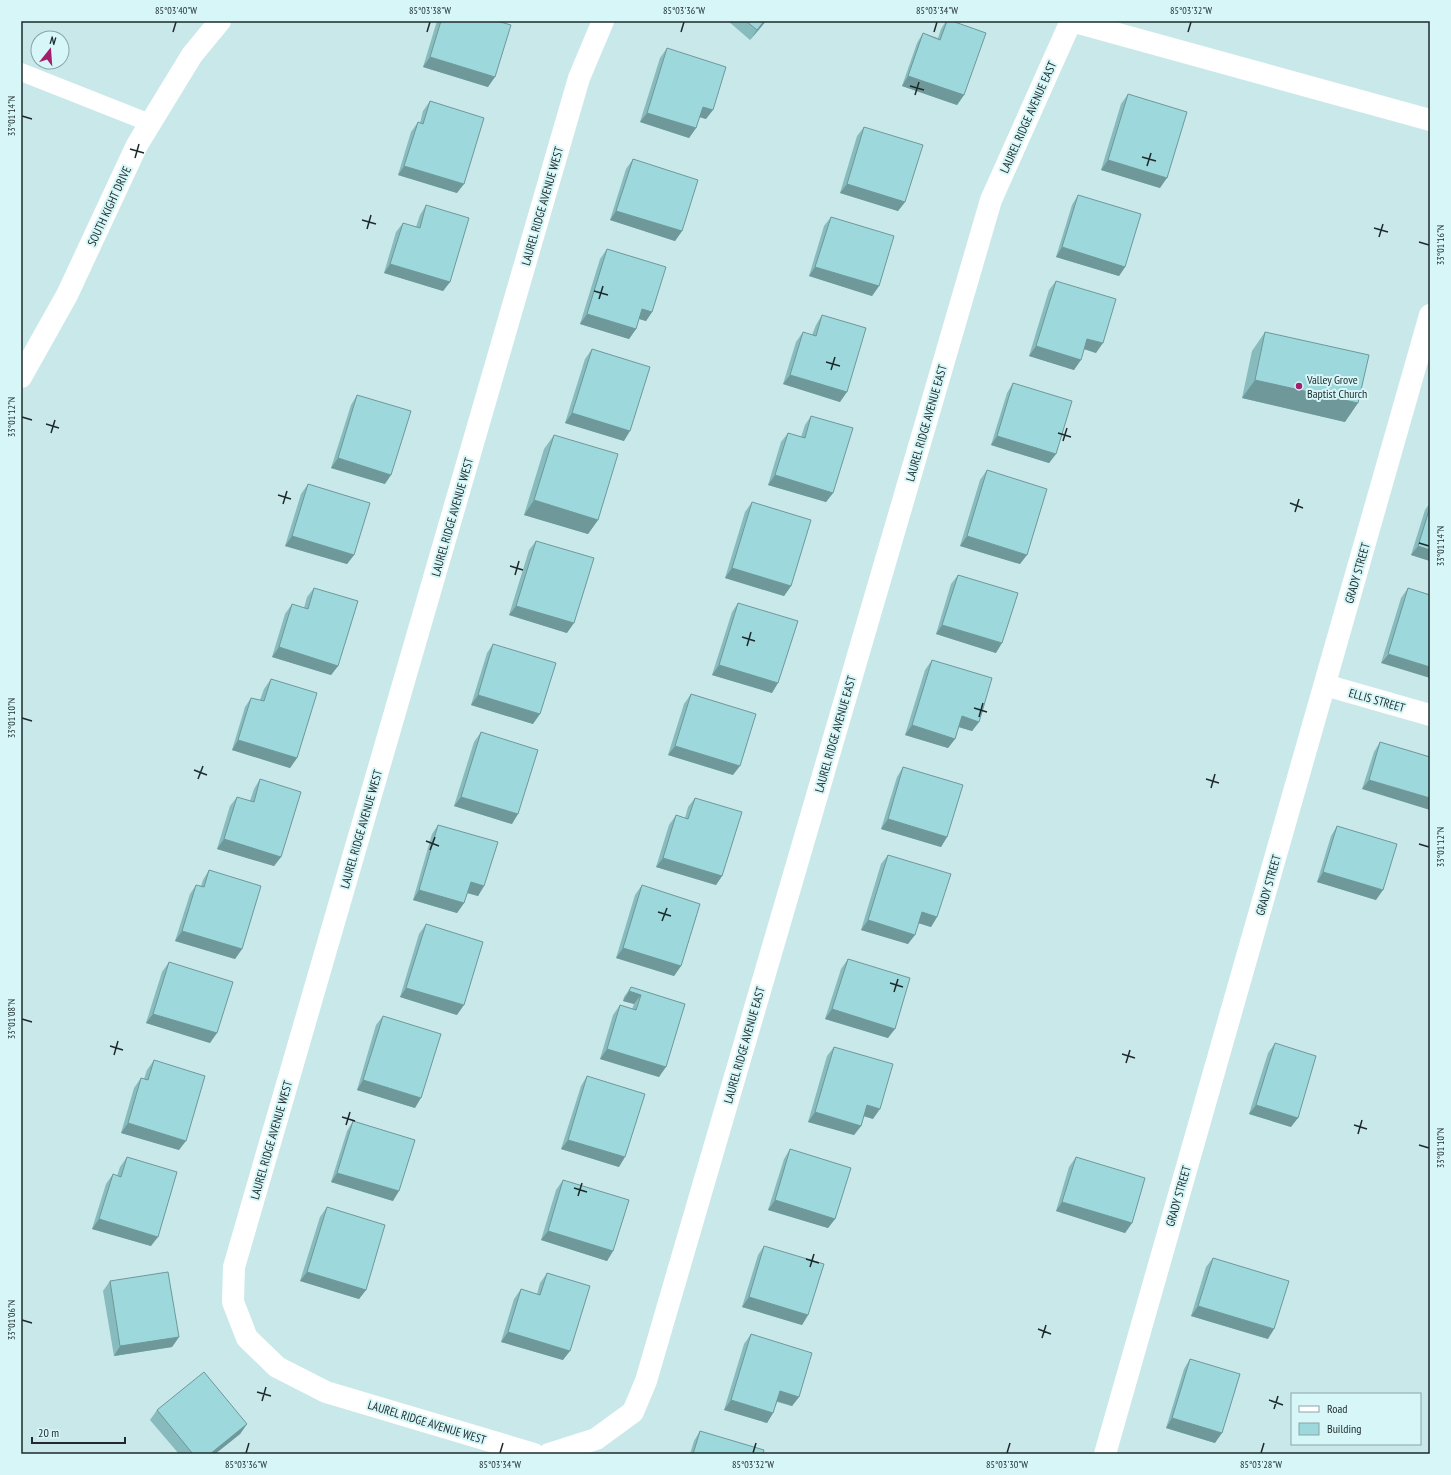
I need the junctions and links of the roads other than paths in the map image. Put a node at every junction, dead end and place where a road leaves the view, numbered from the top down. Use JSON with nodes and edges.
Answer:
{"nodes":[{"id":1,"x":220,"y":21,"type":"edge"},
{"id":2,"x":603,"y":21,"type":"edge"},
{"id":3,"x":1071,"y":21,"type":"edge"},
{"id":4,"x":21,"y":72,"type":"edge"},
{"id":5,"x":1430,"y":120,"type":"edge"},
{"id":6,"x":150,"y":123,"type":"junction"},
{"id":7,"x":1430,"y":315,"type":"edge"},
{"id":8,"x":21,"y":377,"type":"edge"},
{"id":9,"x":1325,"y":685,"type":"junction"},
{"id":10,"x":1430,"y":715,"type":"edge"},
{"id":11,"x":534,"y":1454,"type":"edge"},
{"id":12,"x":549,"y":1454,"type":"edge"},
{"id":13,"x":1105,"y":1454,"type":"edge"}],
"edges":[{"from":1,"to":6,"type":"street","name":"SOUTH KIGHT DRIVE"},
{"from":2,"to":11,"type":"street","name":"LAUREL RIDGE AVENUE WEST"},
{"from":3,"to":5,"type":"street"},
{"from":3,"to":12,"type":"street","name":"LAUREL RIDGE AVENUE EAST"},
{"from":4,"to":6,"type":"lane"},
{"from":6,"to":8,"type":"street","name":"SOUTH KIGHT DRIVE"},
{"from":7,"to":9,"type":"street","name":"GRADY STREET"},
{"from":9,"to":10,"type":"street","name":"ELLIS STREET"},
{"from":9,"to":13,"type":"street","name":"GRADY STREET"}]}
